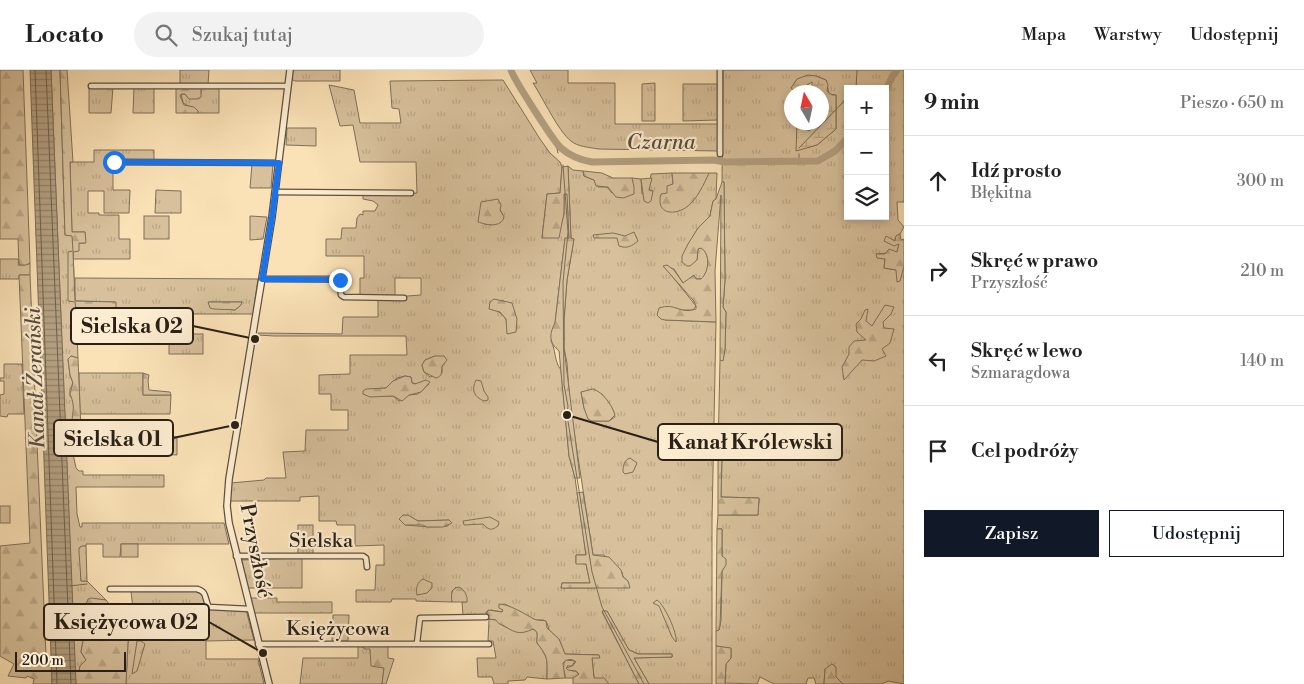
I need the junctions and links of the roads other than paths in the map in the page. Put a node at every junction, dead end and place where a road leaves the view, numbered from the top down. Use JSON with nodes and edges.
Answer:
{"nodes":[{"id":1,"x":290,"y":70,"type":"edge"},
{"id":2,"x":720,"y":70,"type":"edge"},
{"id":3,"x":91,"y":86,"type":"dead end"},
{"id":4,"x":288,"y":86,"type":"junction"},
{"id":5,"x":720,"y":154,"type":"dead end"},
{"id":6,"x":114,"y":162,"type":"dead end"},
{"id":7,"x":279,"y":163,"type":"junction"},
{"id":8,"x":275,"y":192,"type":"junction"},
{"id":9,"x":411,"y":193,"type":"dead end"},
{"id":10,"x":262,"y":279,"type":"junction"},
{"id":11,"x":404,"y":298,"type":"dead end"},
{"id":12,"x":236,"y":556,"type":"junction"},
{"id":13,"x":367,"y":566,"type":"dead end"},
{"id":14,"x":110,"y":590,"type":"dead end"},
{"id":15,"x":249,"y":609,"type":"junction"},
{"id":16,"x":486,"y":617,"type":"dead end"},
{"id":17,"x":417,"y":643,"type":"junction"},
{"id":18,"x":258,"y":644,"type":"junction"},
{"id":19,"x":489,"y":644,"type":"dead end"},
{"id":20,"x":268,"y":683,"type":"edge"}],
"edges":[{"from":1,"to":4,"type":"street","name":"Przyszłość"},
{"from":2,"to":5,"type":"street"},
{"from":3,"to":4,"type":"street"},
{"from":4,"to":7,"type":"street","name":"Przyszłość"},
{"from":6,"to":7,"type":"street"},
{"from":7,"to":8,"type":"street","name":"Przyszłość"},
{"from":8,"to":9,"type":"street"},
{"from":8,"to":10,"type":"street","name":"Przyszłość"},
{"from":10,"to":11,"type":"street"},
{"from":10,"to":12,"type":"street","name":"Przyszłość"},
{"from":12,"to":13,"type":"street","name":"Sielska"},
{"from":12,"to":15,"type":"street","name":"Przyszłość"},
{"from":14,"to":15,"type":"street"},
{"from":15,"to":18,"type":"street","name":"Przyszłość"},
{"from":16,"to":17,"type":"street","name":"Księżycowa"},
{"from":17,"to":18,"type":"street","name":"Księżycowa"},
{"from":17,"to":19,"type":"street","name":"Księżycowa"},
{"from":18,"to":20,"type":"street","name":"Przyszłość"}]}
